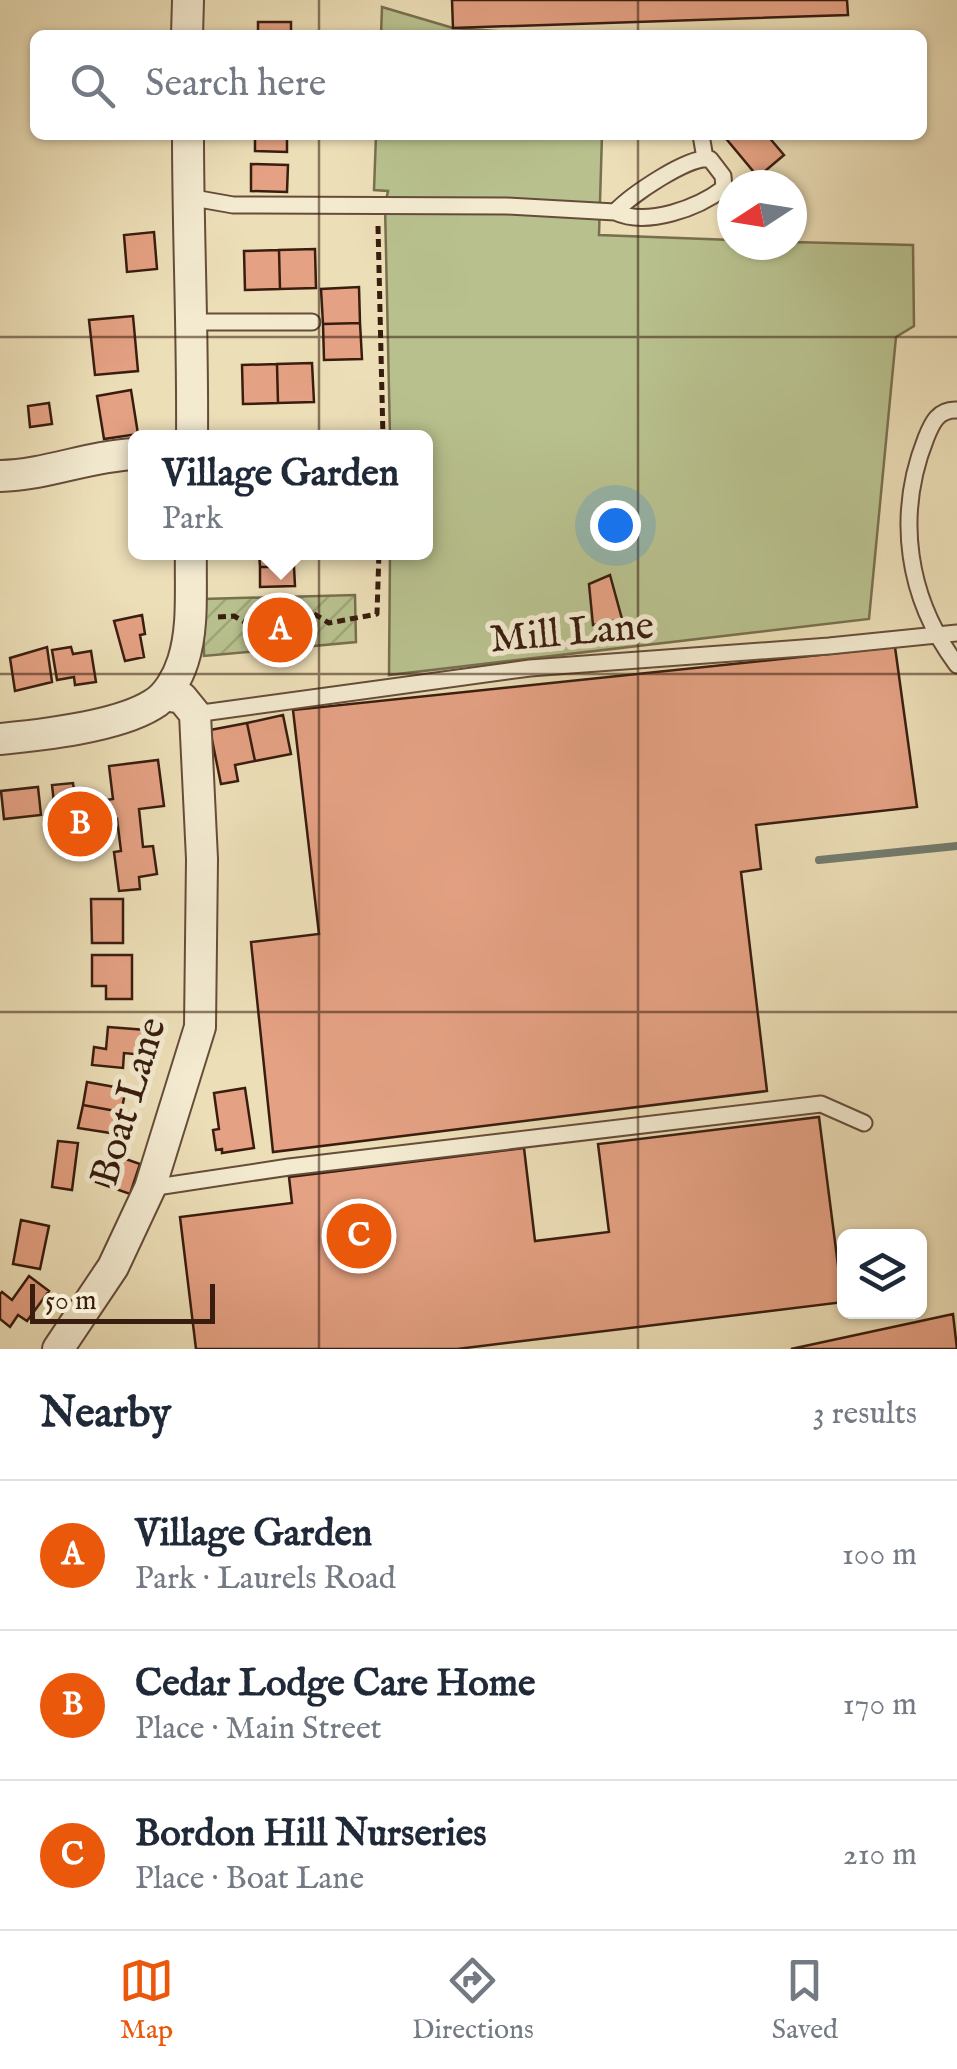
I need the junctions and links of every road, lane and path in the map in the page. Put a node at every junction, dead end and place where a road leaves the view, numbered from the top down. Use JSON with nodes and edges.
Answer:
{"nodes":[{"id":1,"x":188,"y":0,"type":"edge"},
{"id":2,"x":188,"y":30,"type":"edge"},
{"id":3,"x":188,"y":140,"type":"edge"},
{"id":4,"x":702,"y":140,"type":"edge"},
{"id":5,"x":706,"y":158,"type":"junction"},
{"id":6,"x":188,"y":197,"type":"junction"},
{"id":7,"x":615,"y":212,"type":"junction"},
{"id":8,"x":378,"y":215,"type":"dead end"},
{"id":9,"x":194,"y":322,"type":"junction"},
{"id":10,"x":312,"y":322,"type":"dead end"},
{"id":11,"x":957,"y":410,"type":"edge"},
{"id":12,"x":192,"y":430,"type":"edge"},
{"id":13,"x":383,"y":430,"type":"edge"},
{"id":14,"x":128,"y":454,"type":"edge"},
{"id":15,"x":0,"y":476,"type":"edge"},
{"id":16,"x":190,"y":560,"type":"edge"},
{"id":17,"x":379,"y":560,"type":"edge"},
{"id":18,"x":190,"y":619,"type":"junction"},
{"id":19,"x":957,"y":632,"type":"edge"},
{"id":20,"x":934,"y":635,"type":"junction"},
{"id":21,"x":957,"y":665,"type":"edge"},
{"id":22,"x":165,"y":694,"type":"junction"},
{"id":23,"x":194,"y":714,"type":"junction"},
{"id":24,"x":0,"y":739,"type":"edge"},
{"id":25,"x":864,"y":1123,"type":"dead end"},
{"id":26,"x":150,"y":1188,"type":"junction"},
{"id":27,"x":58,"y":1349,"type":"edge"}],
"edges":[{"from":1,"to":2,"type":"street"},
{"from":3,"to":6,"type":"street"},
{"from":4,"to":5,"type":"lane"},
{"from":5,"to":7,"type":"lane"},
{"from":5,"to":7,"type":"lane"},
{"from":6,"to":7,"type":"lane"},
{"from":6,"to":9,"type":"street"},
{"from":8,"to":13,"type":"path"},
{"from":9,"to":10,"type":"lane"},
{"from":9,"to":12,"type":"street"},
{"from":11,"to":20,"type":"lane"},
{"from":14,"to":15,"type":"street"},
{"from":16,"to":18,"type":"street"},
{"from":17,"to":18,"type":"path"},
{"from":18,"to":22,"type":"street"},
{"from":19,"to":20,"type":"lane","name":"Mill Lane"},
{"from":20,"to":21,"type":"lane"},
{"from":20,"to":23,"type":"lane","name":"Mill Lane"},
{"from":22,"to":23,"type":"street"},
{"from":22,"to":24,"type":"street"},
{"from":23,"to":26,"type":"street","name":"Boat Lane"},
{"from":25,"to":26,"type":"lane"},
{"from":26,"to":27,"type":"street","name":"Boat Lane"}]}
